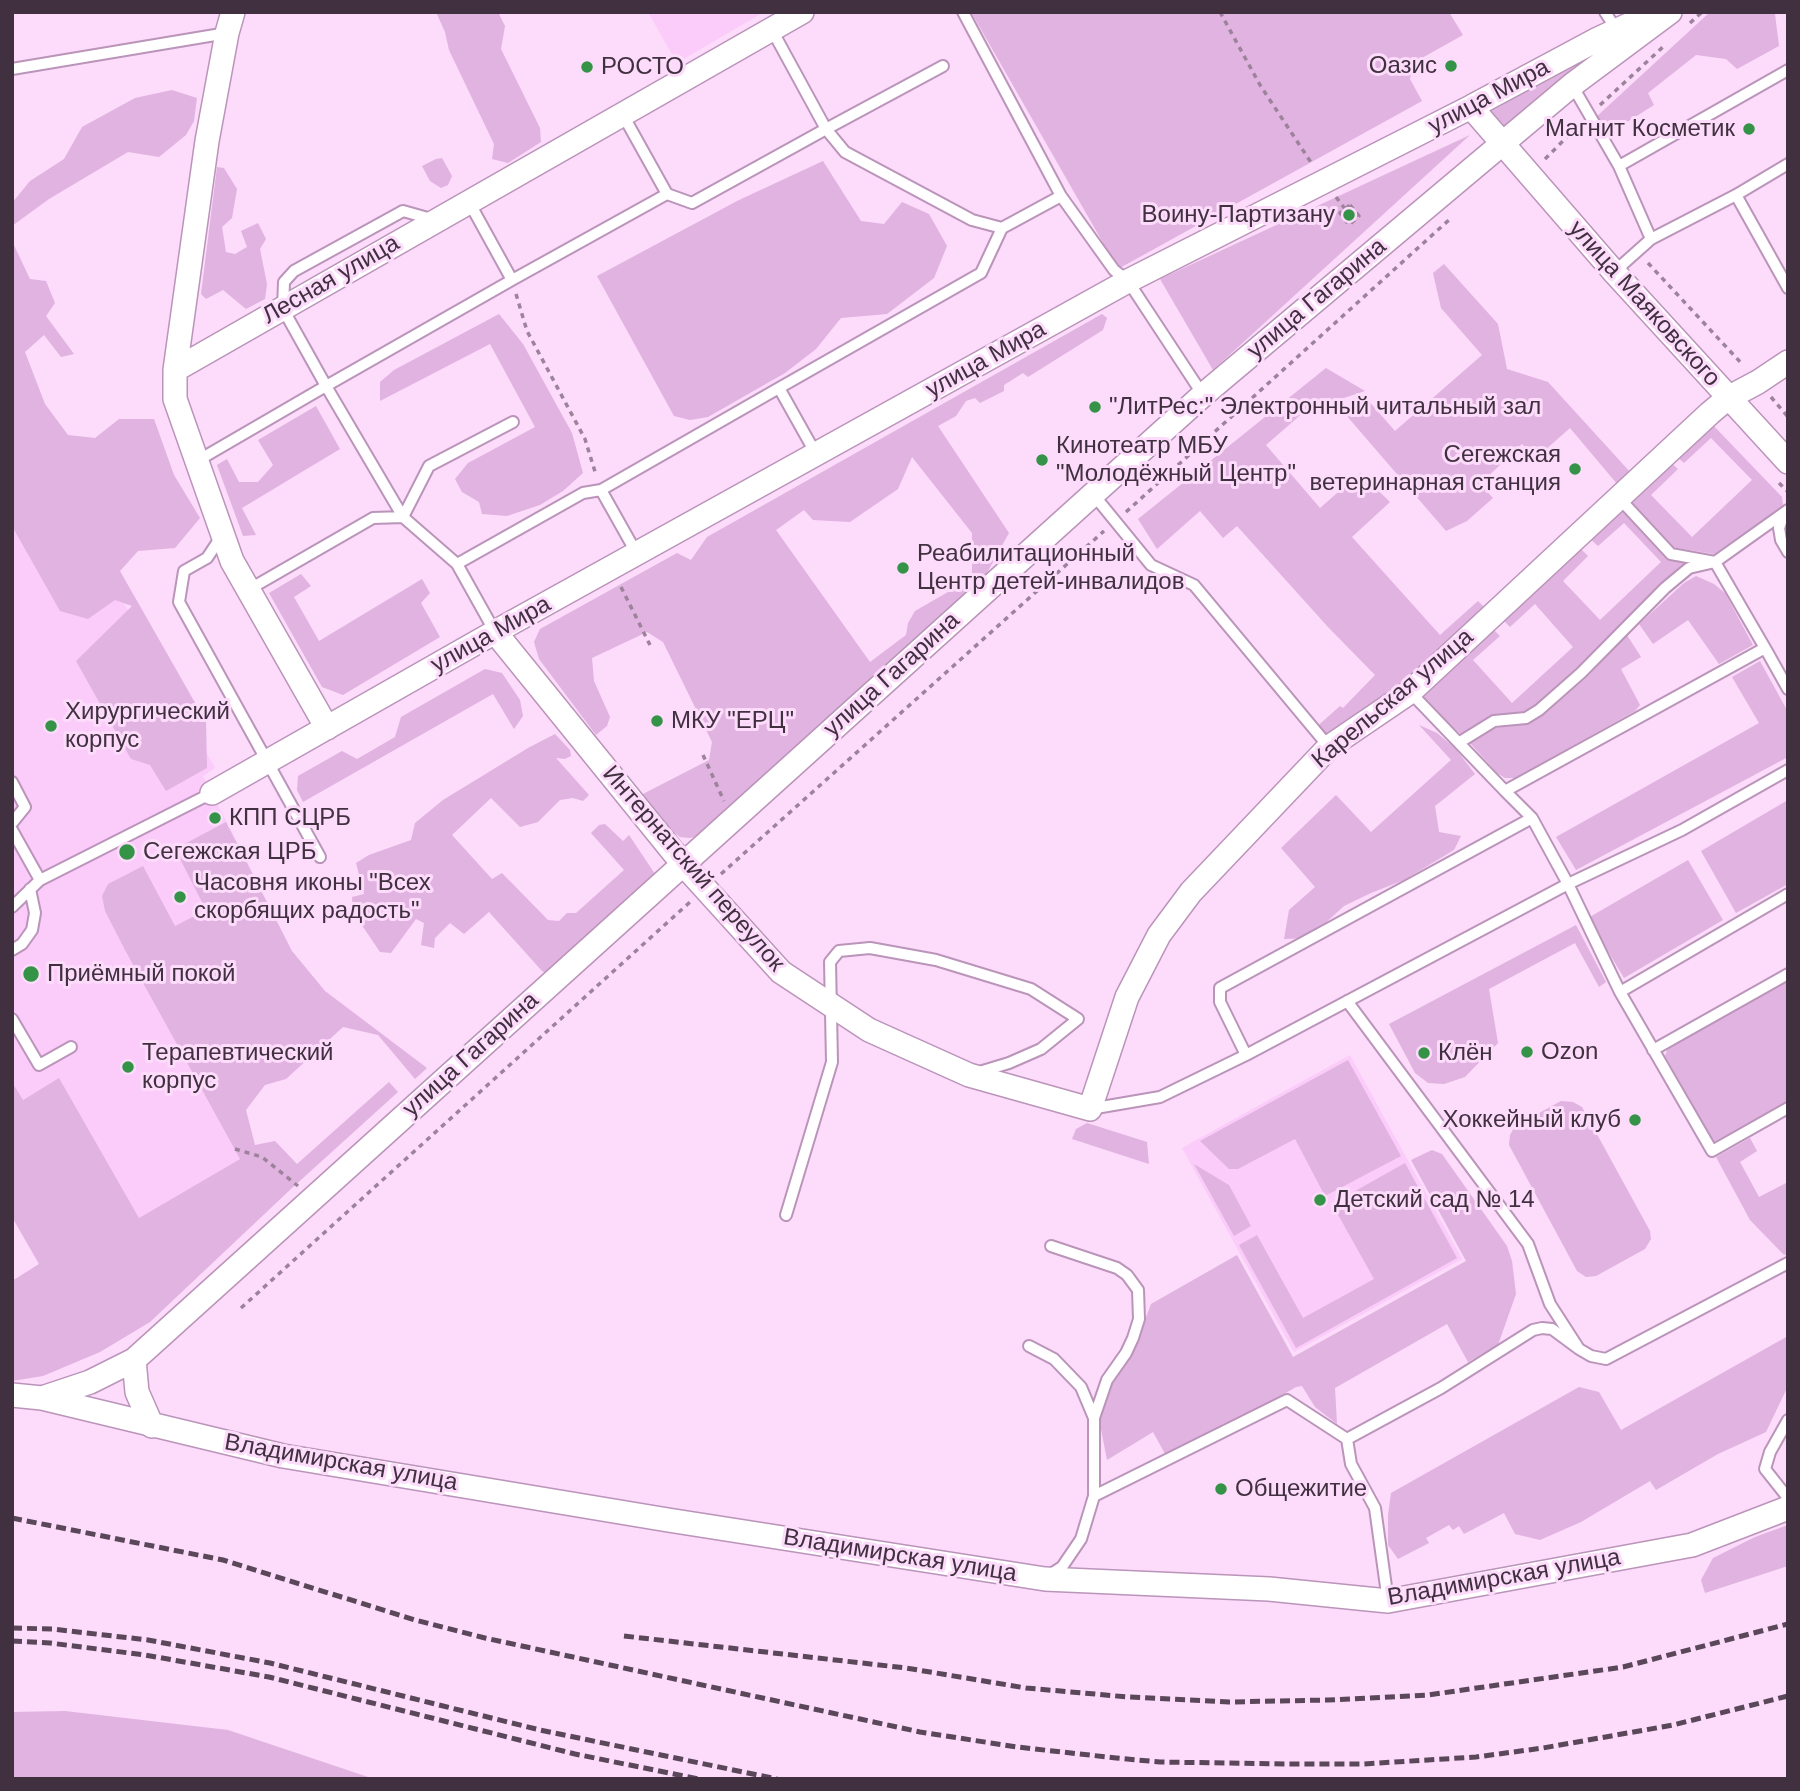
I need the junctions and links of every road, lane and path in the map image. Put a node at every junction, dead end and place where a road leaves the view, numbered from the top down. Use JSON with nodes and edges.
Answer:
{"nodes":[{"id":1,"x":802,"y":12,"type":"edge"},
{"id":2,"x":963,"y":12,"type":"edge"},
{"id":3,"x":1220,"y":12,"type":"edge"},
{"id":4,"x":1657,"y":12,"type":"edge"},
{"id":5,"x":1702,"y":12,"type":"edge"},
{"id":6,"x":1610,"y":21,"type":"edge"},
{"id":7,"x":1676,"y":21,"type":"edge"},
{"id":8,"x":230,"y":22,"type":"edge"},
{"id":9,"x":772,"y":30,"type":"junction"},
{"id":10,"x":1673,"y":38,"type":"dead end"},
{"id":11,"x":943,"y":66,"type":"dead end"},
{"id":12,"x":12,"y":69,"type":"edge"},
{"id":13,"x":1788,"y":70,"type":"edge"},
{"id":14,"x":1572,"y":85,"type":"junction"},
{"id":15,"x":1471,"y":107,"type":"junction"},
{"id":16,"x":623,"y":115,"type":"junction"},
{"id":17,"x":1590,"y":115,"type":"junction"},
{"id":18,"x":826,"y":130,"type":"junction"},
{"id":19,"x":1503,"y":144,"type":"junction"},
{"id":20,"x":1545,"y":159,"type":"dead end"},
{"id":21,"x":1788,"y":164,"type":"edge"},
{"id":22,"x":1619,"y":166,"type":"junction"},
{"id":23,"x":1315,"y":169,"type":"dead end"},
{"id":24,"x":667,"y":194,"type":"junction"},
{"id":25,"x":1736,"y":195,"type":"junction"},
{"id":26,"x":1061,"y":196,"type":"junction"},
{"id":27,"x":469,"y":201,"type":"junction"},
{"id":28,"x":1340,"y":213,"type":"joint"},
{"id":29,"x":1451,"y":218,"type":"dead end"},
{"id":30,"x":1002,"y":228,"type":"junction"},
{"id":31,"x":1651,"y":239,"type":"junction"},
{"id":32,"x":1637,"y":251,"type":"junction"},
{"id":33,"x":1614,"y":272,"type":"junction"},
{"id":34,"x":512,"y":281,"type":"junction"},
{"id":35,"x":1128,"y":281,"type":"junction"},
{"id":36,"x":1788,"y":288,"type":"edge"},
{"id":37,"x":283,"y":309,"type":"junction"},
{"id":38,"x":1788,"y":362,"type":"edge"},
{"id":39,"x":175,"y":370,"type":"junction"},
{"id":40,"x":1758,"y":382,"type":"junction"},
{"id":41,"x":326,"y":386,"type":"junction"},
{"id":42,"x":779,"y":388,"type":"junction"},
{"id":43,"x":1203,"y":395,"type":"junction"},
{"id":44,"x":1728,"y":398,"type":"junction"},
{"id":45,"x":1788,"y":416,"type":"edge"},
{"id":46,"x":513,"y":422,"type":"dead end"},
{"id":47,"x":816,"y":454,"type":"junction"},
{"id":48,"x":197,"y":461,"type":"junction"},
{"id":49,"x":1783,"y":472,"type":"edge"},
{"id":50,"x":601,"y":490,"type":"junction"},
{"id":51,"x":1788,"y":492,"type":"edge"},
{"id":52,"x":1093,"y":494,"type":"junction"},
{"id":53,"x":1619,"y":498,"type":"junction"},
{"id":54,"x":1786,"y":512,"type":"edge"},
{"id":55,"x":403,"y":517,"type":"junction"},
{"id":56,"x":1116,"y":520,"type":"junction"},
{"id":57,"x":223,"y":535,"type":"junction"},
{"id":58,"x":1788,"y":551,"type":"edge"},
{"id":59,"x":637,"y":554,"type":"junction"},
{"id":60,"x":1715,"y":562,"type":"junction"},
{"id":61,"x":457,"y":564,"type":"junction"},
{"id":62,"x":612,"y":568,"type":"junction"},
{"id":63,"x":248,"y":590,"type":"junction"},
{"id":64,"x":495,"y":632,"type":"junction"},
{"id":65,"x":650,"y":645,"type":"dead end"},
{"id":66,"x":1765,"y":649,"type":"junction"},
{"id":67,"x":1788,"y":689,"type":"edge"},
{"id":68,"x":1410,"y":692,"type":"junction"},
{"id":69,"x":327,"y":728,"type":"junction"},
{"id":70,"x":1460,"y":742,"type":"junction"},
{"id":71,"x":1329,"y":747,"type":"junction"},
{"id":72,"x":703,"y":755,"type":"dead end"},
{"id":73,"x":268,"y":762,"type":"junction"},
{"id":74,"x":1788,"y":769,"type":"edge"},
{"id":75,"x":12,"y":782,"type":"edge"},
{"id":76,"x":1505,"y":790,"type":"junction"},
{"id":77,"x":212,"y":793,"type":"joint"},
{"id":78,"x":1532,"y":818,"type":"junction"},
{"id":79,"x":733,"y":819,"type":"junction"},
{"id":80,"x":12,"y":823,"type":"edge"},
{"id":81,"x":12,"y":830,"type":"edge"},
{"id":82,"x":320,"y":857,"type":"dead end"},
{"id":83,"x":683,"y":864,"type":"junction"},
{"id":84,"x":40,"y":880,"type":"junction"},
{"id":85,"x":1568,"y":884,"type":"junction"},
{"id":86,"x":706,"y":888,"type":"junction"},
{"id":87,"x":30,"y":889,"type":"junction"},
{"id":88,"x":1788,"y":894,"type":"edge"},
{"id":89,"x":15,"y":902,"type":"edge"},
{"id":90,"x":12,"y":950,"type":"edge"},
{"id":91,"x":1788,"y":974,"type":"edge"},
{"id":92,"x":1620,"y":992,"type":"junction"},
{"id":93,"x":1347,"y":1001,"type":"junction"},
{"id":94,"x":832,"y":1006,"type":"junction"},
{"id":95,"x":12,"y":1018,"type":"edge"},
{"id":96,"x":71,"y":1047,"type":"dead end"},
{"id":97,"x":1653,"y":1049,"type":"junction"},
{"id":98,"x":1246,"y":1055,"type":"junction"},
{"id":99,"x":969,"y":1074,"type":"junction"},
{"id":100,"x":1788,"y":1108,"type":"edge"},
{"id":101,"x":1090,"y":1109,"type":"junction"},
{"id":102,"x":235,"y":1149,"type":"dead end"},
{"id":103,"x":313,"y":1198,"type":"junction"},
{"id":104,"x":786,"y":1215,"type":"dead end"},
{"id":105,"x":1051,"y":1246,"type":"dead end"},
{"id":106,"x":1788,"y":1264,"type":"edge"},
{"id":107,"x":242,"y":1308,"type":"dead end"},
{"id":108,"x":1029,"y":1346,"type":"dead end"},
{"id":109,"x":1579,"y":1349,"type":"junction"},
{"id":110,"x":134,"y":1360,"type":"junction"},
{"id":111,"x":12,"y":1395,"type":"edge"},
{"id":112,"x":42,"y":1398,"type":"junction"},
{"id":113,"x":1094,"y":1418,"type":"junction"},
{"id":114,"x":1788,"y":1420,"type":"edge"},
{"id":115,"x":152,"y":1426,"type":"junction"},
{"id":116,"x":1348,"y":1439,"type":"junction"},
{"id":117,"x":1094,"y":1496,"type":"junction"},
{"id":118,"x":1788,"y":1499,"type":"edge"},
{"id":119,"x":1788,"y":1508,"type":"edge"},
{"id":120,"x":1045,"y":1579,"type":"junction"},
{"id":121,"x":1388,"y":1601,"type":"junction"}],
"edges":[{"from":1,"to":9,"type":"street","name":"Лесная улица"},
{"from":2,"to":26,"type":"lane"},
{"from":3,"to":23,"type":"path"},
{"from":4,"to":6,"type":"street","name":"улица Мира"},
{"from":5,"to":7,"type":"path"},
{"from":6,"to":15,"type":"street","name":"улица Мира"},
{"from":7,"to":14,"type":"street","name":"улица Гагарина"},
{"from":8,"to":12,"type":"lane"},
{"from":8,"to":39,"type":"street"},
{"from":9,"to":16,"type":"street","name":"Лесная улица"},
{"from":9,"to":18,"type":"lane"},
{"from":10,"to":17,"type":"path"},
{"from":11,"to":18,"type":"lane"},
{"from":13,"to":22,"type":"lane"},
{"from":14,"to":17,"type":"lane"},
{"from":14,"to":19,"type":"street","name":"улица Гагарина"},
{"from":15,"to":19,"type":"street","name":"улица Маяковского"},
{"from":15,"to":35,"type":"street","name":"улица Мира"},
{"from":16,"to":24,"type":"lane"},
{"from":16,"to":27,"type":"street","name":"Лесная улица"},
{"from":17,"to":20,"type":"path"},
{"from":17,"to":22,"type":"lane"},
{"from":18,"to":24,"type":"lane"},
{"from":18,"to":30,"type":"lane"},
{"from":19,"to":33,"type":"street","name":"улица Маяковского"},
{"from":19,"to":43,"type":"street","name":"улица Гагарина"},
{"from":21,"to":25,"type":"lane"},
{"from":22,"to":31,"type":"lane"},
{"from":24,"to":34,"type":"lane"},
{"from":25,"to":31,"type":"lane"},
{"from":25,"to":36,"type":"lane"},
{"from":26,"to":30,"type":"lane"},
{"from":26,"to":35,"type":"lane"},
{"from":27,"to":34,"type":"lane"},
{"from":27,"to":37,"type":"street","name":"Лесная улица"},
{"from":28,"to":28,"type":"path"},
{"from":29,"to":56,"type":"path"},
{"from":30,"to":42,"type":"lane"},
{"from":31,"to":32,"type":"lane"},
{"from":32,"to":33,"type":"lane"},
{"from":32,"to":40,"type":"path"},
{"from":33,"to":44,"type":"street","name":"улица Маяковского"},
{"from":34,"to":41,"type":"lane"},
{"from":34,"to":50,"type":"path"},
{"from":35,"to":43,"type":"lane"},
{"from":35,"to":47,"type":"street","name":"улица Мира"},
{"from":37,"to":39,"type":"street","name":"Лесная улица"},
{"from":37,"to":41,"type":"lane"},
{"from":38,"to":40,"type":"street","name":"Карельская улица"},
{"from":39,"to":48,"type":"street"},
{"from":40,"to":44,"type":"street","name":"Карельская улица"},
{"from":40,"to":45,"type":"path"},
{"from":41,"to":48,"type":"lane"},
{"from":41,"to":55,"type":"lane"},
{"from":42,"to":47,"type":"lane"},
{"from":42,"to":50,"type":"lane"},
{"from":43,"to":52,"type":"street","name":"улица Гагарина"},
{"from":44,"to":49,"type":"street","name":"улица Маяковского"},
{"from":44,"to":53,"type":"street","name":"Карельская улица"},
{"from":46,"to":55,"type":"lane"},
{"from":47,"to":59,"type":"street","name":"улица Мира"},
{"from":48,"to":57,"type":"street"},
{"from":49,"to":51,"type":"path"},
{"from":50,"to":59,"type":"lane"},
{"from":50,"to":61,"type":"lane"},
{"from":52,"to":56,"type":"lane"},
{"from":52,"to":79,"type":"street","name":"улица Гагарина"},
{"from":53,"to":60,"type":"lane"},
{"from":53,"to":68,"type":"street","name":"Карельская улица"},
{"from":54,"to":58,"type":"lane"},
{"from":54,"to":60,"type":"lane"},
{"from":55,"to":61,"type":"lane"},
{"from":55,"to":63,"type":"lane"},
{"from":56,"to":71,"type":"lane"},
{"from":56,"to":86,"type":"path"},
{"from":57,"to":63,"type":"street"},
{"from":57,"to":73,"type":"lane"},
{"from":59,"to":62,"type":"street","name":"улица Мира"},
{"from":60,"to":66,"type":"lane"},
{"from":60,"to":70,"type":"lane"},
{"from":61,"to":64,"type":"lane"},
{"from":62,"to":64,"type":"street","name":"улица Мира"},
{"from":62,"to":65,"type":"path"},
{"from":63,"to":69,"type":"street"},
{"from":64,"to":69,"type":"street","name":"улица Мира"},
{"from":64,"to":83,"type":"street","name":"Интернатский переулок"},
{"from":66,"to":67,"type":"lane"},
{"from":66,"to":76,"type":"lane"},
{"from":68,"to":70,"type":"lane"},
{"from":68,"to":71,"type":"street","name":"Карельская улица"},
{"from":69,"to":73,"type":"street","name":"улица Мира"},
{"from":70,"to":76,"type":"lane"},
{"from":71,"to":101,"type":"street","name":"Карельская улица"},
{"from":72,"to":79,"type":"path"},
{"from":73,"to":77,"type":"street","name":"улица Мира"},
{"from":73,"to":82,"type":"lane"},
{"from":74,"to":85,"type":"lane"},
{"from":75,"to":80,"type":"lane"},
{"from":76,"to":78,"type":"lane"},
{"from":77,"to":84,"type":"lane"},
{"from":78,"to":85,"type":"lane"},
{"from":78,"to":98,"type":"lane"},
{"from":79,"to":83,"type":"street","name":"улица Гагарина"},
{"from":81,"to":84,"type":"lane"},
{"from":83,"to":86,"type":"street","name":"Интернатский переулок"},
{"from":83,"to":103,"type":"street","name":"улица Гагарина"},
{"from":84,"to":87,"type":"lane"},
{"from":85,"to":92,"type":"lane"},
{"from":85,"to":93,"type":"lane"},
{"from":86,"to":94,"type":"street","name":"Интернатский переулок"},
{"from":86,"to":107,"type":"path"},
{"from":87,"to":89,"type":"lane"},
{"from":87,"to":90,"type":"lane"},
{"from":88,"to":92,"type":"lane"},
{"from":91,"to":97,"type":"lane"},
{"from":92,"to":97,"type":"lane"},
{"from":93,"to":98,"type":"lane"},
{"from":93,"to":109,"type":"lane"},
{"from":94,"to":99,"type":"street","name":"Интернатский переулок"},
{"from":94,"to":99,"type":"lane"},
{"from":94,"to":104,"type":"lane"},
{"from":95,"to":96,"type":"lane"},
{"from":97,"to":100,"type":"lane"},
{"from":98,"to":101,"type":"lane"},
{"from":99,"to":101,"type":"street","name":"Интернатский переулок"},
{"from":102,"to":103,"type":"path"},
{"from":103,"to":110,"type":"street","name":"улица Гагарина"},
{"from":105,"to":113,"type":"lane"},
{"from":106,"to":109,"type":"lane"},
{"from":108,"to":113,"type":"lane"},
{"from":109,"to":116,"type":"lane"},
{"from":110,"to":112,"type":"street","name":"улица Гагарина"},
{"from":110,"to":115,"type":"street"},
{"from":111,"to":112,"type":"street","name":"Владимирская улица"},
{"from":112,"to":115,"type":"street","name":"Владимирская улица"},
{"from":113,"to":117,"type":"lane"},
{"from":114,"to":118,"type":"lane"},
{"from":115,"to":120,"type":"street","name":"Владимирская улица"},
{"from":116,"to":117,"type":"lane"},
{"from":116,"to":121,"type":"lane"},
{"from":117,"to":120,"type":"lane"},
{"from":119,"to":121,"type":"street","name":"Владимирская улица"},
{"from":120,"to":121,"type":"street","name":"Владимирская улица"}]}
